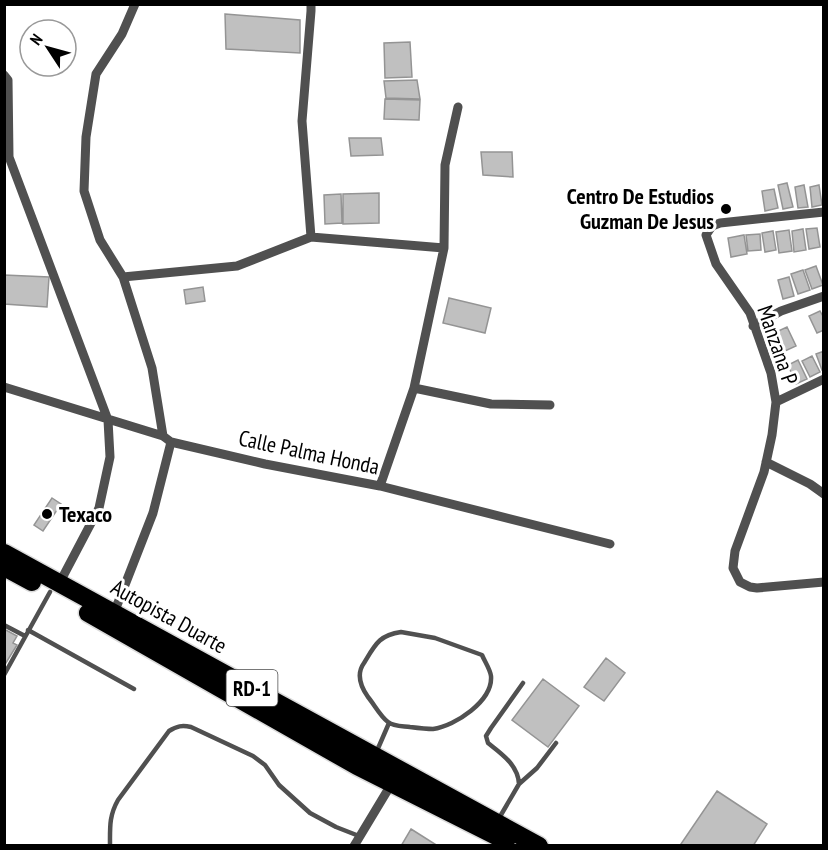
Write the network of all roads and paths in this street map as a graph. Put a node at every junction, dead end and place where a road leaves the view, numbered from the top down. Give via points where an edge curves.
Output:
1 (135, 4) edge
2 (310, 4) edge
3 (4, 75) edge
4 (458, 107) dead end
5 (824, 212) edge
6 (311, 237) junction
7 (444, 248) junction
8 (123, 277) junction
9 (824, 296) edge
10 (753, 326) junction
11 (823, 380) edge
12 (4, 387) edge
13 (414, 388) junction
14 (776, 402) junction
15 (550, 405) dead end
16 (108, 420) junction
17 (167, 439) junction
18 (766, 462) junction
19 (380, 486) junction
20 (824, 494) edge
21 (610, 544) dead end
22 (4, 553) edge
23 (4, 567) edge
24 (824, 582) edge
25 (55, 588) junction
26 (114, 613) junction
27 (4, 625) edge
28 (28, 630) junction
29 (25, 636) junction
30 (4, 675) edge
31 (523, 683) dead end
32 (134, 689) dead end
33 (389, 723) junction
34 (556, 742) dead end
35 (375, 756) junction
36 (392, 783) junction
37 (519, 784) junction
38 (497, 827) junction
39 (359, 836) junction
40 (110, 846) edge
41 (354, 846) edge
42 (513, 846) edge
43 (538, 846) edge

1 - 8 street via 122,34 96,74 86,137 84,191 100,240
2 - 6 street via 302,121
3 - 16 street via 8,80 9,157
4 - 7 street via 446,165
5 - 10 street, Manzana P via 720,223 706,235 716,264 750,313
6 - 7 street
6 - 8 street via 237,266
7 - 13 street
8 - 17 street via 152,368
9 - 10 street
10 - 14 street, Manzana P via 771,373
11 - 14 street
12 - 16 street, Calle Palma Honda
13 - 15 street via 491,404
13 - 19 street
14 - 18 street, Manzana P
16 - 17 street, Calle Palma Honda
16 - 25 street via 110,457 99,508
17 - 19 street, Calle Palma Honda via 265,464
17 - 26 street via 153,513
18 - 20 street
18 - 24 street, Manzana P via 735,551 733,568 740,582 750,587
19 - 21 street, Calle Palma Honda
22 - 25 highway, Autopista Duarte / RD-1
23 - 25 highway, Autopista Duarte / RD-1
25 - 26 highway, Autopista Duarte / RD-1
25 - 28 lane
25 - 36 highway, Autopista Duarte / RD-1
26 - 35 highway, Autopista Duarte / RD-1
27 - 29 lane
28 - 29 lane
28 - 32 lane
29 - 30 lane
31 - 37 lane via 486,736 488,743 511,762
33 - 33 lane via 360,681 361,666 381,639 401,632 435,638 482,655 489,668 490,687 467,714 432,729
33 - 35 lane
34 - 37 lane
35 - 38 highway, Autopista Duarte / RD-1
36 - 38 highway, Autopista Duarte / RD-1
36 - 39 street
37 - 38 lane
38 - 42 highway, RD-1
38 - 43 highway, RD-1
39 - 40 lane via 310,813 253,756 182,725 169,731 118,800 112,812
39 - 41 street

